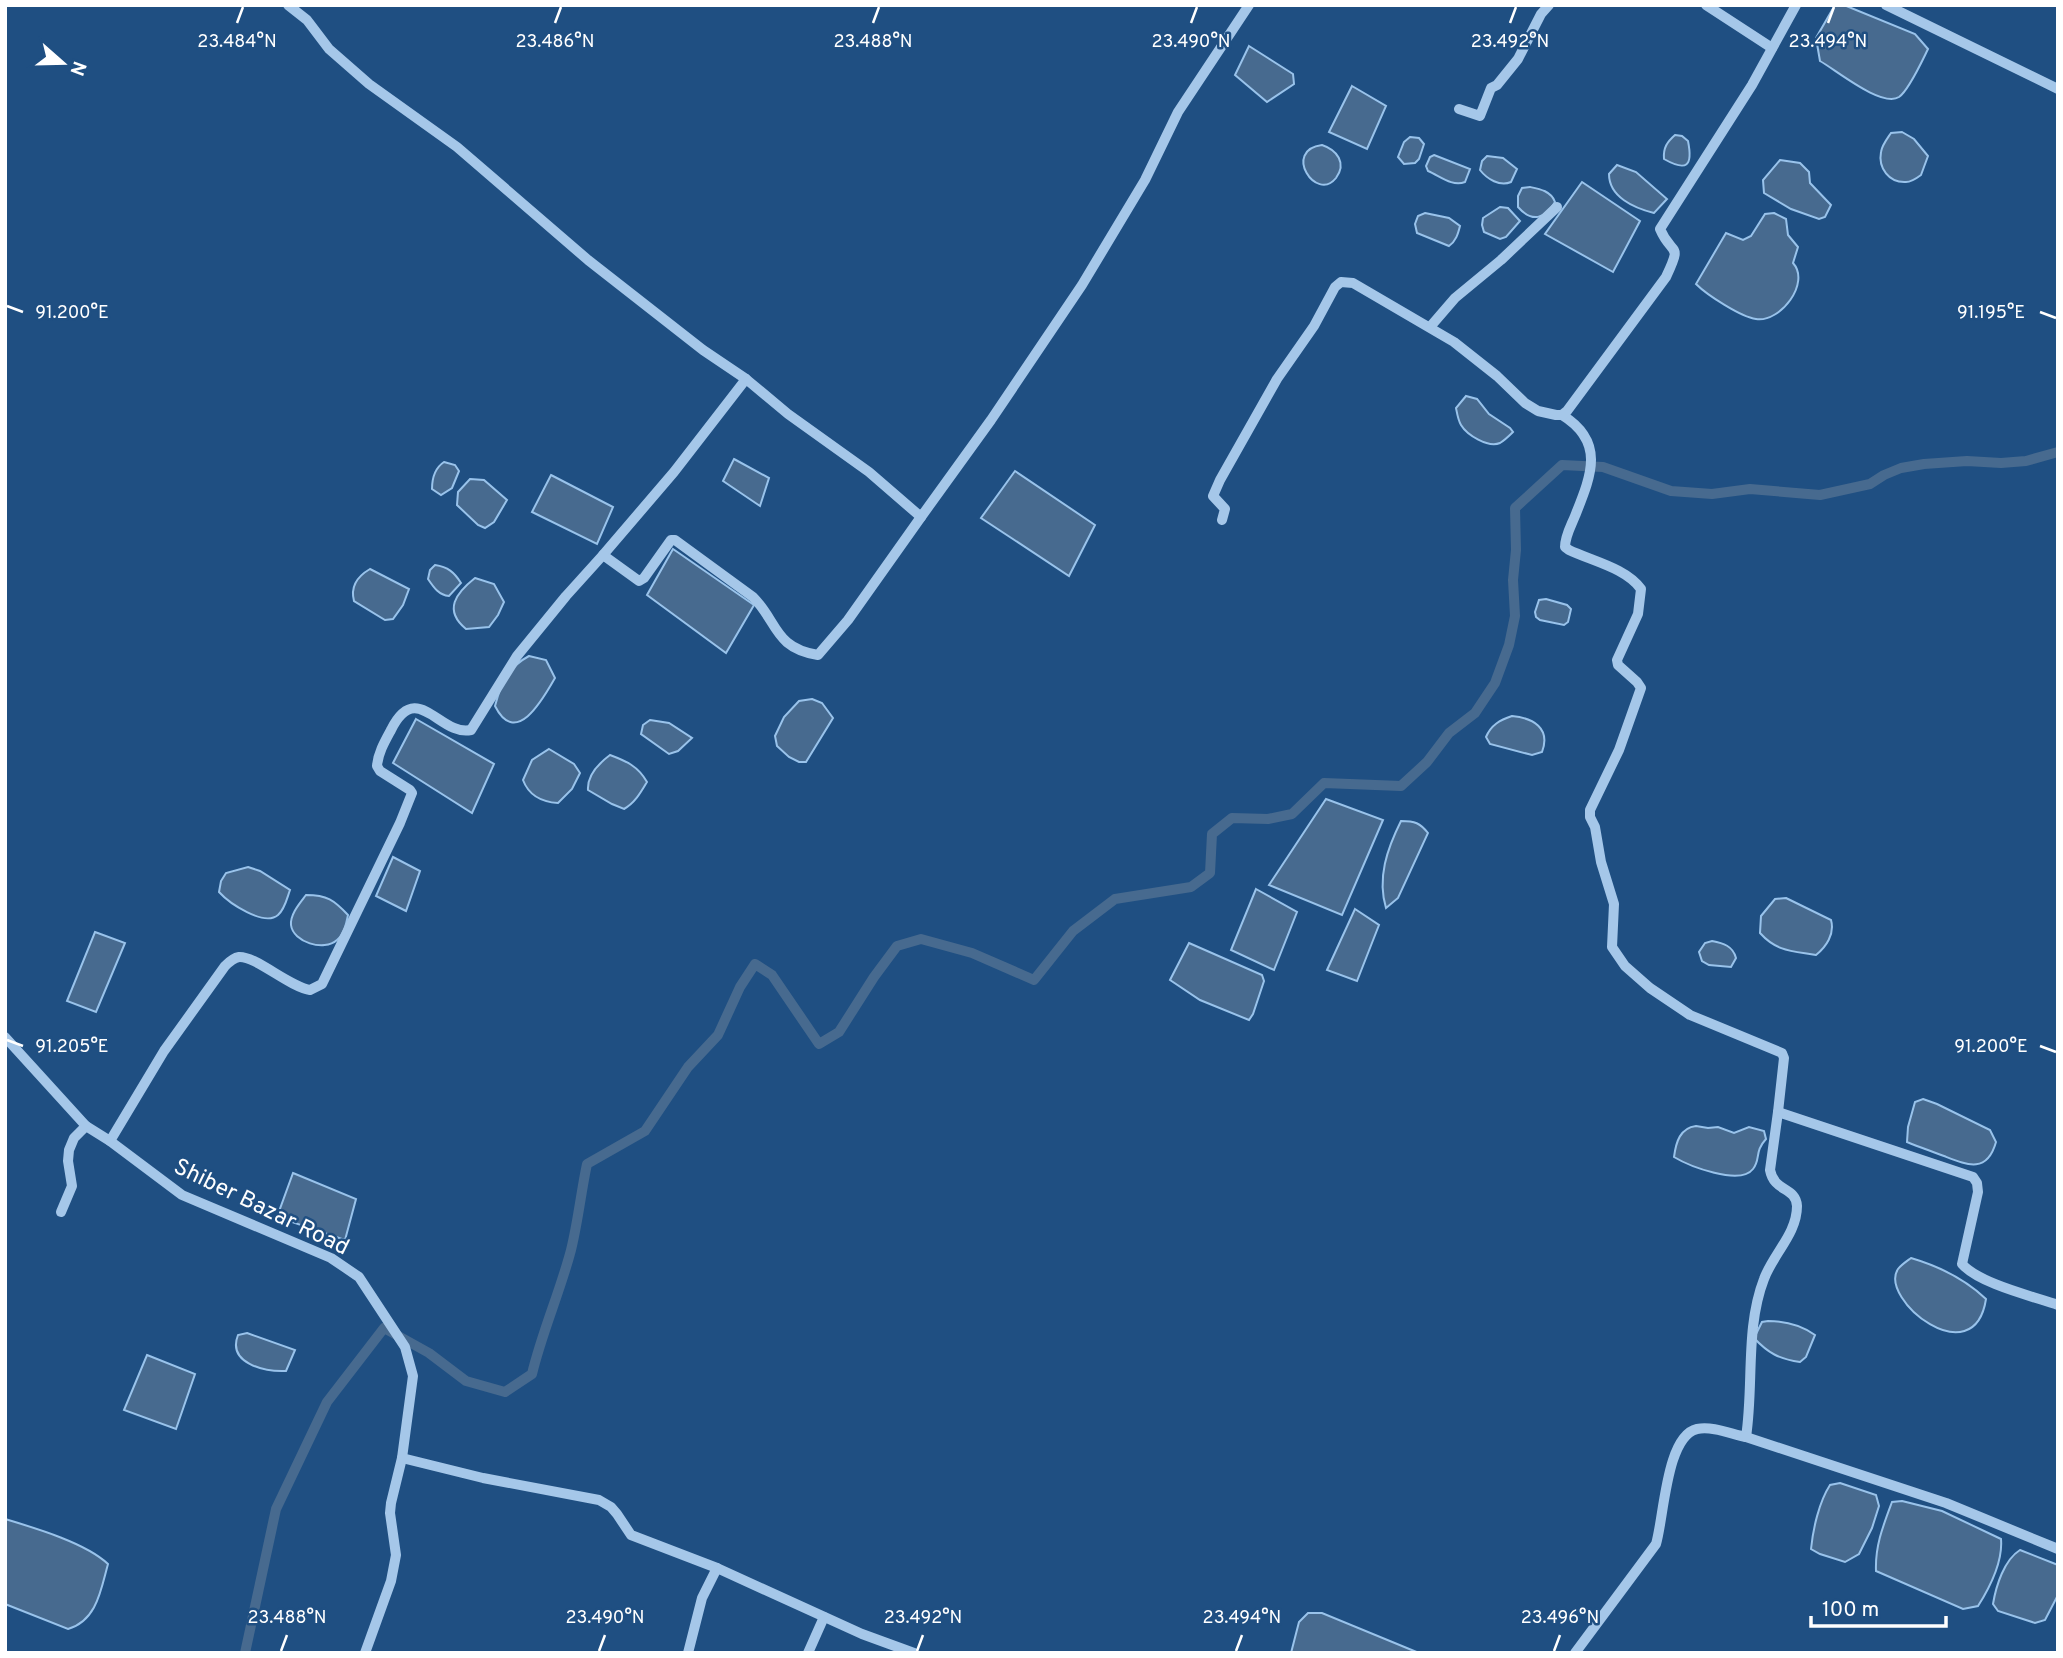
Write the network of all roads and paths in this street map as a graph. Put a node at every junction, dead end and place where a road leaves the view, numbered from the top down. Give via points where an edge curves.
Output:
1 (288, 5) edge
2 (1250, 5) edge
3 (1549, 5) edge
4 (1706, 5) edge
5 (1796, 5) edge
6 (1885, 5) edge
7 (1772, 48) junction
8 (2058, 89) edge
9 (1459, 109) dead end
10 (1557, 207) dead end
11 (1430, 327) junction
12 (746, 379) junction
13 (1562, 415) junction
14 (921, 517) junction
15 (1222, 520) dead end
16 (603, 555) junction
17 (5, 1037) edge
18 (1778, 1112) junction
19 (86, 1126) junction
20 (110, 1141) junction
21 (61, 1212) dead end
22 (2058, 1305) edge
23 (1746, 1437) junction
24 (402, 1458) junction
25 (2058, 1549) edge
26 (717, 1568) junction
27 (824, 1617) junction
28 (365, 1653) edge
29 (688, 1653) edge
30 (808, 1653) edge
31 (914, 1653) edge
32 (1575, 1653) edge

1 - 12 street via 369,84 457,147 588,260
2 - 14 street via 1178,112 1145,180 1082,285
3 - 9 street via 1518,58 1491,88 1480,116
4 - 7 street
5 - 7 street
6 - 8 street
7 - 13 street via 1660,229 1676,256 1666,277
10 - 11 street via 1455,298
11 - 13 street via 1469,353 1525,403 1538,411
11 - 15 street via 1353,283 1341,282 1335,287 1220,480 1213,496 1224,509
12 - 14 street
12 - 16 street
13 - 18 street via 1580,428 1592,454 1586,490 1565,547 1633,580 1641,589 1638,614 1617,660 1641,688 1619,750 1590,810 1614,904 1612,947 1650,988 1690,1015 1782,1053
14 - 16 street via 818,655 786,643 753,597 675,540 642,580
16 - 20 street via 517,656 471,730 460,731 419,709 400,714 381,748 377,766 412,793 322,984 310,990 298,988 250,959 233,959 164,1051
17 - 19 street, Shiber Bazar Road
18 - 22 street via 1973,1177 1978,1192 1962,1264 1998,1285
18 - 23 street via 1771,1176 1790,1192 1797,1206 1791,1231 1759,1291
19 - 20 street, Shiber Bazar Road
19 - 21 street via 69,1150 72,1186
20 - 24 street, Shiber Bazar Road via 182,1195 331,1258 359,1277 398,1333 411,1368
23 - 25 street via 1946,1503
23 - 32 street via 1706,1429 1687,1434 1675,1453 1656,1544
24 - 26 street via 599,1500 617,1514 631,1535
24 - 28 street, Shiber Bazar Road via 390,1513 396,1555
26 - 27 street
26 - 29 street via 702,1598
27 - 30 street
27 - 31 street

